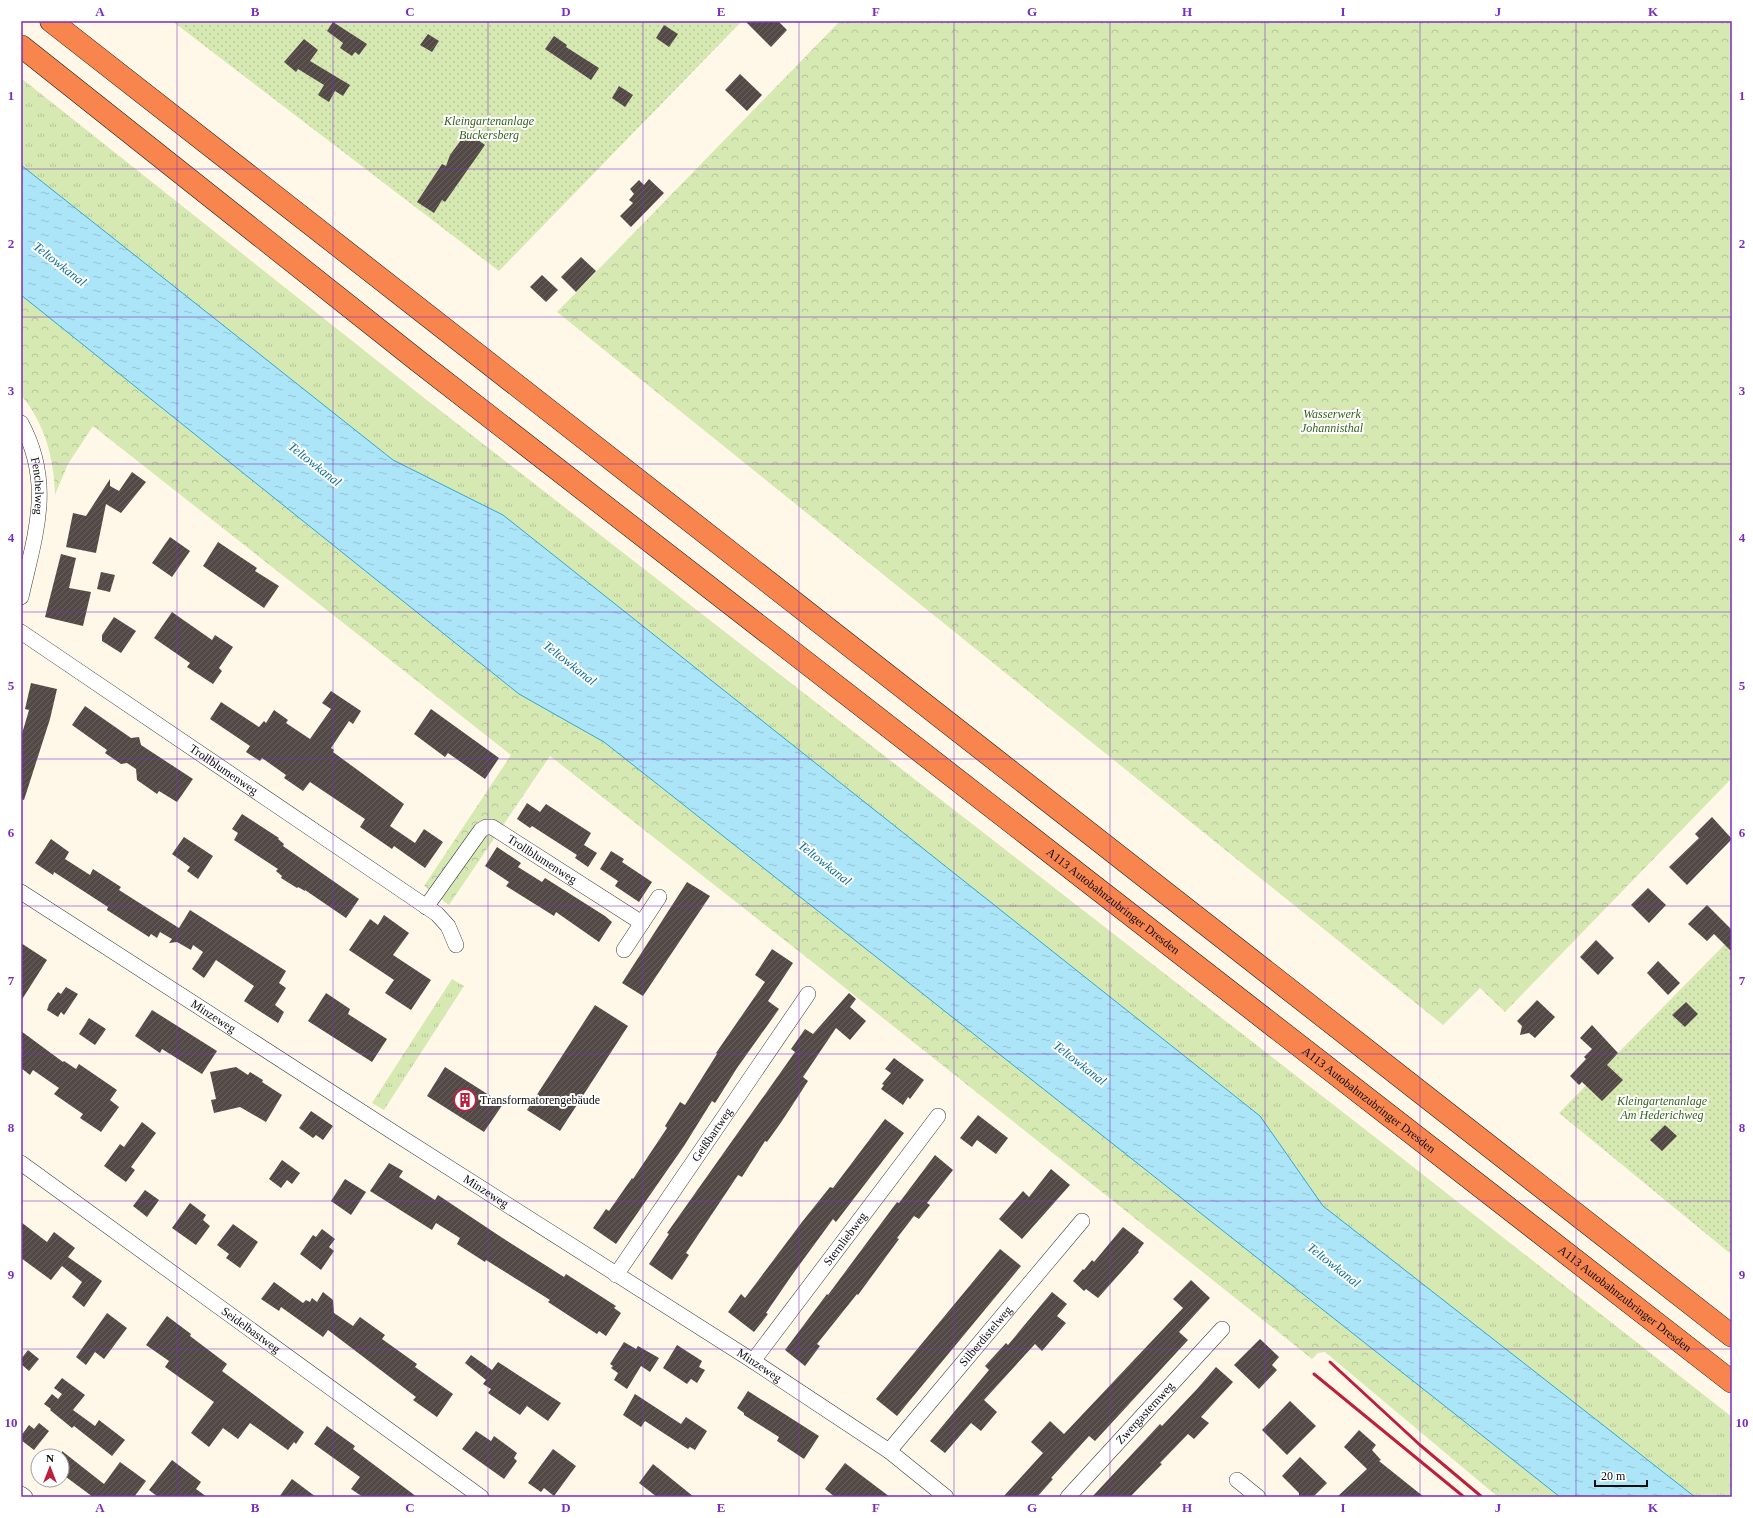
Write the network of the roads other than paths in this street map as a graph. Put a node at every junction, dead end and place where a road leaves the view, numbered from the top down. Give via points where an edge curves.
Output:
1 (51, 21) edge
2 (21, 46) edge
3 (21, 423) edge
4 (21, 597) edge
5 (21, 632) edge
6 (21, 892) edge
7 (659, 897) dead end
8 (426, 907) junction
9 (642, 923) junction
10 (456, 945) dead end
11 (624, 950) dead end
12 (808, 994) dead end
13 (938, 1116) dead end
14 (21, 1162) edge
15 (1082, 1221) dead end
16 (616, 1275) junction
17 (1222, 1329) dead end
18 (1732, 1336) edge
19 (753, 1361) junction
20 (1732, 1382) edge
21 (889, 1451) junction
22 (1237, 1480) dead end
23 (21, 1494) edge
24 (25, 1497) edge
25 (481, 1497) edge
26 (946, 1497) edge
27 (1068, 1497) edge
28 (1258, 1497) edge

1 - 18 highway
2 - 20 highway, A113 Autobahnzubringer Dresden via 418,361
3 - 4 street, Fenchelweg via 30,438 38,466 40,504
5 - 8 street, Trollblumenweg
6 - 16 street, Minzeweg
7 - 9 street
8 - 9 street, Trollblumenweg via 481,830 492,827
8 - 10 street, Trollblumenweg via 448,926
9 - 11 street
12 - 16 street, Geißbartweg
13 - 19 street, Sternliebweg
14 - 25 street, Seidelbastweg
15 - 21 street, Silberdistelweg
16 - 19 street, Minzeweg
17 - 27 street, Zwergasternweg
19 - 21 street, Minzeweg
21 - 26 street, Minzeweg
22 - 28 street
23 - 24 street

